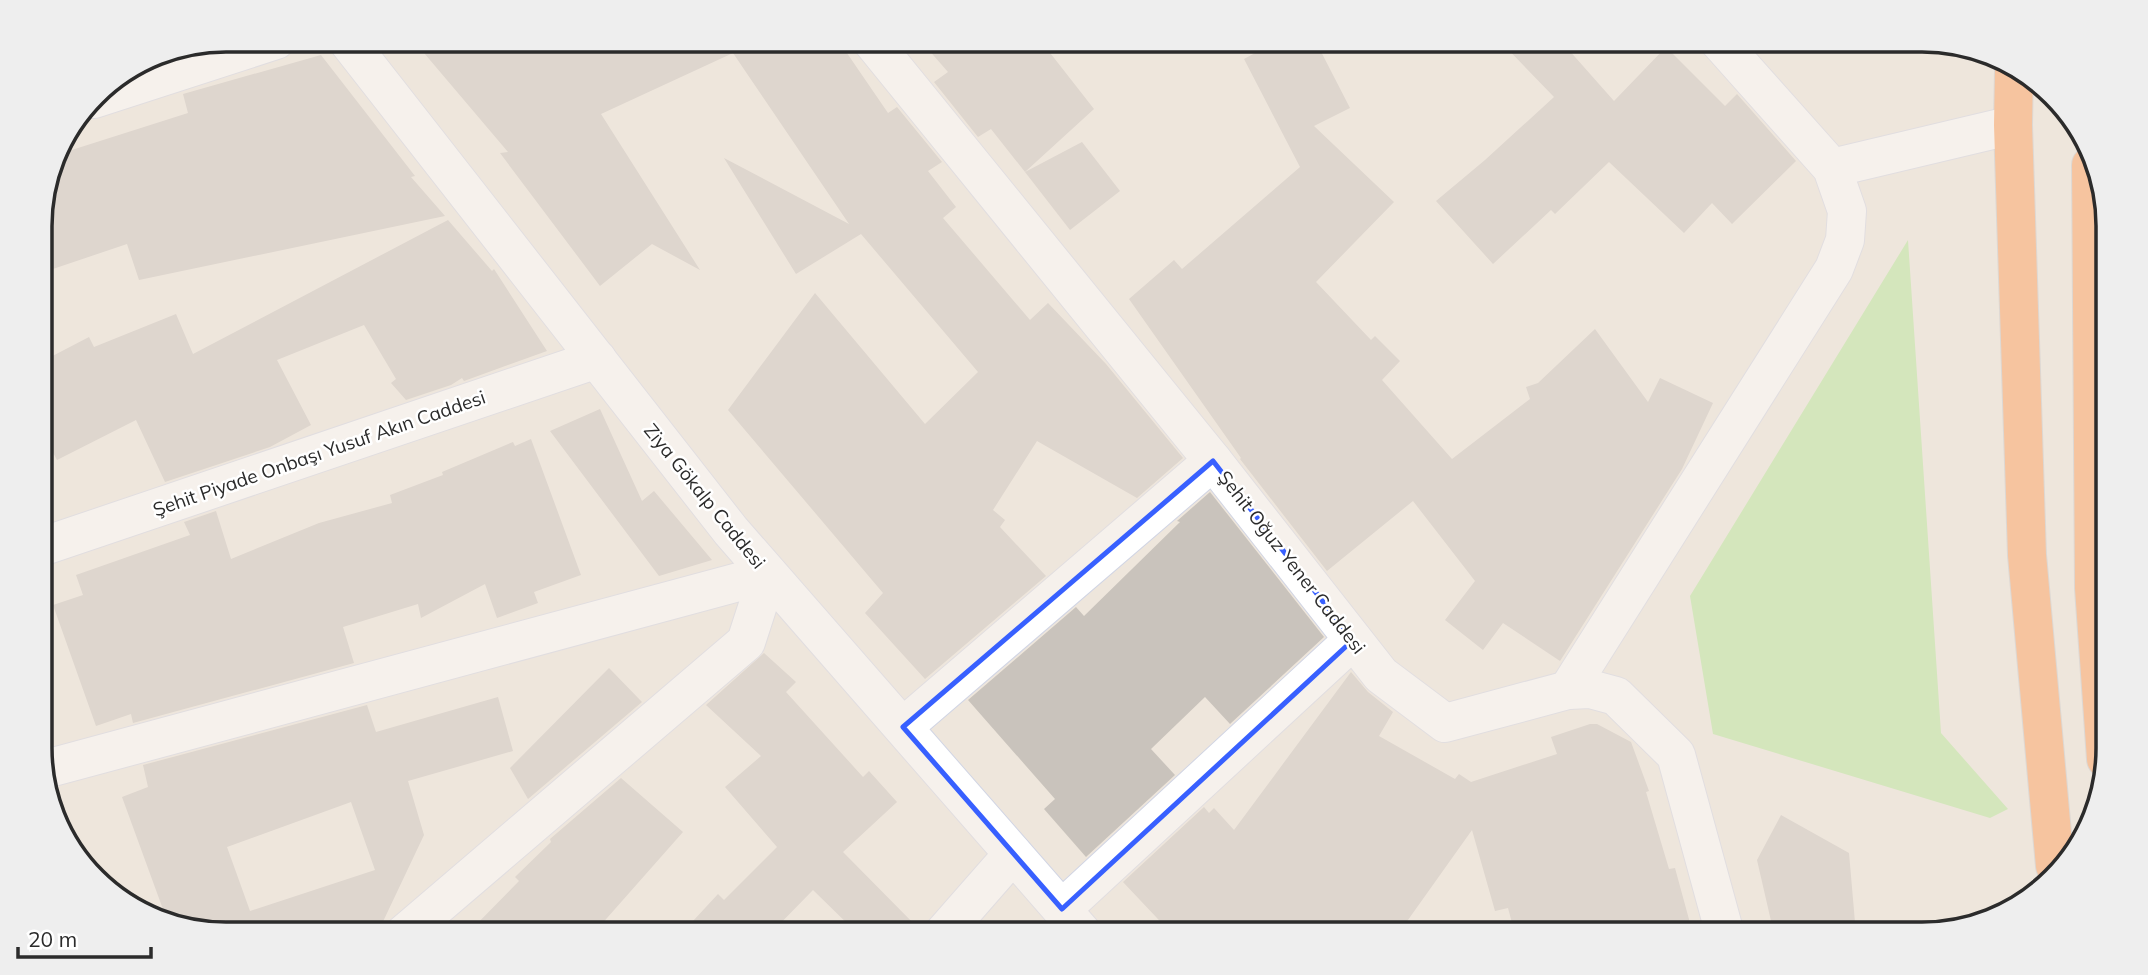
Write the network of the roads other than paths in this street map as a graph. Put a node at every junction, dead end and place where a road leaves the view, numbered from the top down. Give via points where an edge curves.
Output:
1 (236, 53) edge
2 (357, 53) edge
3 (882, 53) edge
4 (1730, 53) edge
5 (2014, 80) edge
6 (118, 91) edge
7 (2014, 125) junction
8 (1832, 168) junction
9 (2091, 188) edge
10 (597, 359) junction
11 (1213, 461) junction
12 (53, 543) edge
13 (768, 574) junction
14 (2096, 616) edge
15 (1353, 640) junction
16 (1568, 690) junction
17 (903, 727) junction
18 (54, 767) edge
19 (1013, 854) junction
20 (2055, 861) edge
21 (417, 922) edge
22 (953, 922) edge
23 (1073, 922) edge
24 (1722, 922) edge

1 - 6 street
2 - 10 street, Ziya Gökalp Caddesi
3 - 11 street, Şehit Oğuz Yener Caddesi
4 - 8 street
5 - 7 highway
7 - 8 street
7 - 20 highway via 2027,555
8 - 16 street via 1847,211 1845,240 1834,270
9 - 14 highway
10 - 12 street, Şehit Piyade Onbaşı Yusuf Akın Caddesi
10 - 13 street, Ziya Gökalp Caddesi
11 - 15 street, Şehit Oğuz Yener Caddesi
11 - 17 street
13 - 17 street, Ziya Gökalp Caddesi
13 - 18 street
13 - 21 street via 747,642
15 - 16 street, Şehit Oğuz Yener Caddesi via 1381,675 1445,723
15 - 23 street
16 - 24 street, Şehit Oğuz Yener Caddesi via 1590,689 1616,696 1676,755
17 - 19 street, Ziya Gökalp Caddesi
19 - 22 street
19 - 23 street, Ziya Gökalp Caddesi

